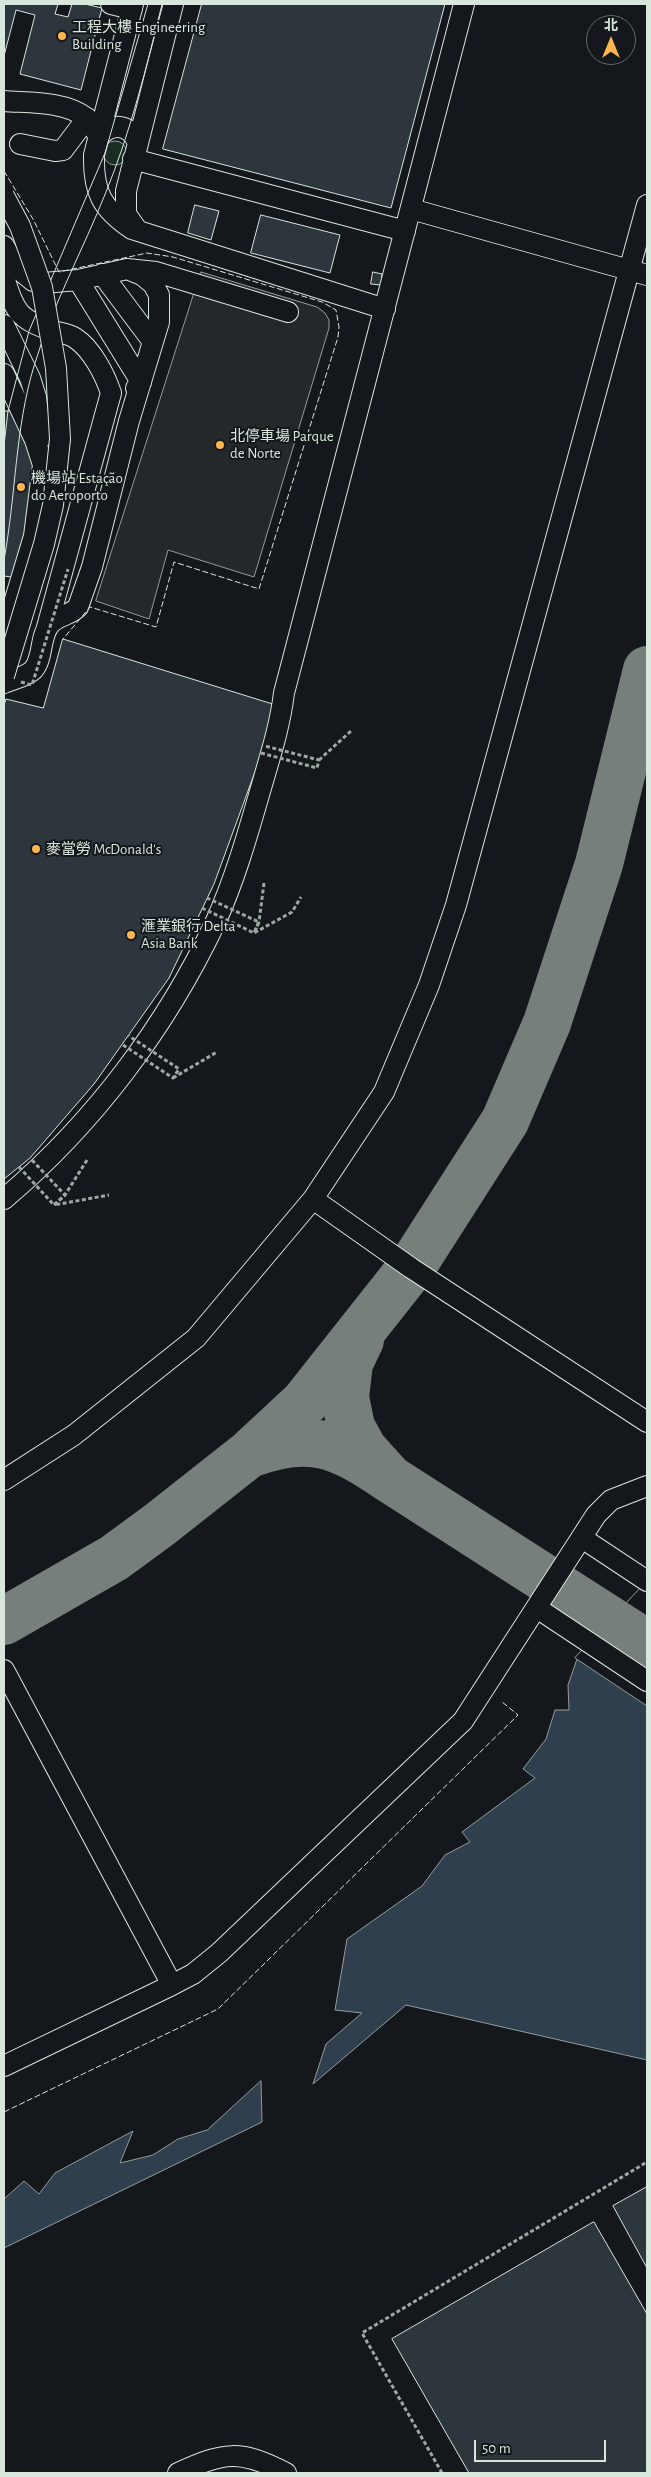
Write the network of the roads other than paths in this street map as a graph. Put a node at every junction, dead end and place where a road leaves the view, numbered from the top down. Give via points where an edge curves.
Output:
1 (111, 4) edge
2 (172, 4) edge
3 (464, 4) edge
4 (132, 6) edge
5 (4, 101) edge
6 (86, 118) junction
7 (99, 137) junction
8 (20, 144) dead end
9 (135, 150) junction
10 (128, 178) junction
11 (96, 186) junction
12 (4, 196) edge
13 (647, 205) edge
14 (411, 209) junction
15 (138, 231) junction
16 (405, 231) junction
17 (4, 246) edge
18 (127, 269) junction
19 (638, 273) edge
20 (102, 274) junction
21 (4, 277) edge
22 (78, 280) junction
23 (207, 287) junction
24 (160, 306) junction
25 (384, 309) junction
26 (288, 312) dead end
27 (4, 325) edge
28 (153, 342) junction
29 (4, 374) edge
30 (141, 382) junction
31 (120, 407) junction
32 (43, 465) junction
33 (104, 522) junction
34 (74, 528) junction
35 (34, 536) junction
36 (46, 631) junction
37 (4, 636) edge
38 (35, 667) junction
39 (9, 680) edge
40 (4, 697) edge
41 (4, 1199) edge
42 (313, 1199) junction
43 (647, 1422) edge
44 (4, 1480) edge
45 (647, 1486) edge
46 (582, 1538) junction
47 (647, 1581) edge
48 (537, 1608) junction
49 (4, 1670) edge
50 (647, 1681) edge
51 (172, 1985) junction
52 (4, 2066) edge
53 (178, 2473) edge
54 (286, 2473) edge

1 - 4 street
2 - 9 street
3 - 14 street
4 - 7 street
5 - 6 street via 55,106
6 - 7 street
6 - 8 street via 62,150
7 - 9 street via 116,126 129,130
7 - 11 street via 94,155
9 - 10 street
9 - 16 street
10 - 11 street via 111,187
10 - 15 street via 126,214
11 - 15 street via 114,217
12 - 39 street, bridge via 20,226 42,287 56,368 60,439 51,512
13 - 19 street
14 - 16 street
14 - 19 street
15 - 25 street
16 - 25 street
17 - 22 street via 17,268 33,281
18 - 20 street
18 - 23 street via 156,272
18 - 24 street via 142,275 152,284
19 - 42 street via 456,905 430,985 384,1092
20 - 22 street
20 - 28 street
21 - 31 street via 19,314 35,324 75,338 91,356
22 - 30 street
23 - 24 street via 179,292
23 - 26 street
24 - 28 street
25 - 41 street via 284,693 282,716 248,834 216,920 176,995 134,1059 88,1116 28,1179
27 - 32 street via 36,397
28 - 30 street
29 - 32 street
30 - 31 street
31 - 33 street
31 - 34 street via 105,420
32 - 35 street
33 - 34 street
33 - 36 street via 78,607 55,620
34 - 35 street via 54,527 41,530
34 - 36 street
35 - 37 street
36 - 38 street
38 - 39 street via 27,674
38 - 40 street via 27,686
42 - 43 street via 411,1268
42 - 44 street via 196,1338 74,1435
45 - 46 street via 611,1500 596,1515
46 - 47 street
46 - 48 street
48 - 50 street
48 - 51 street via 463,1721 219,1953 193,1974
49 - 51 street
51 - 52 street
53 - 54 street via 208,2460 238,2455 261,2460

